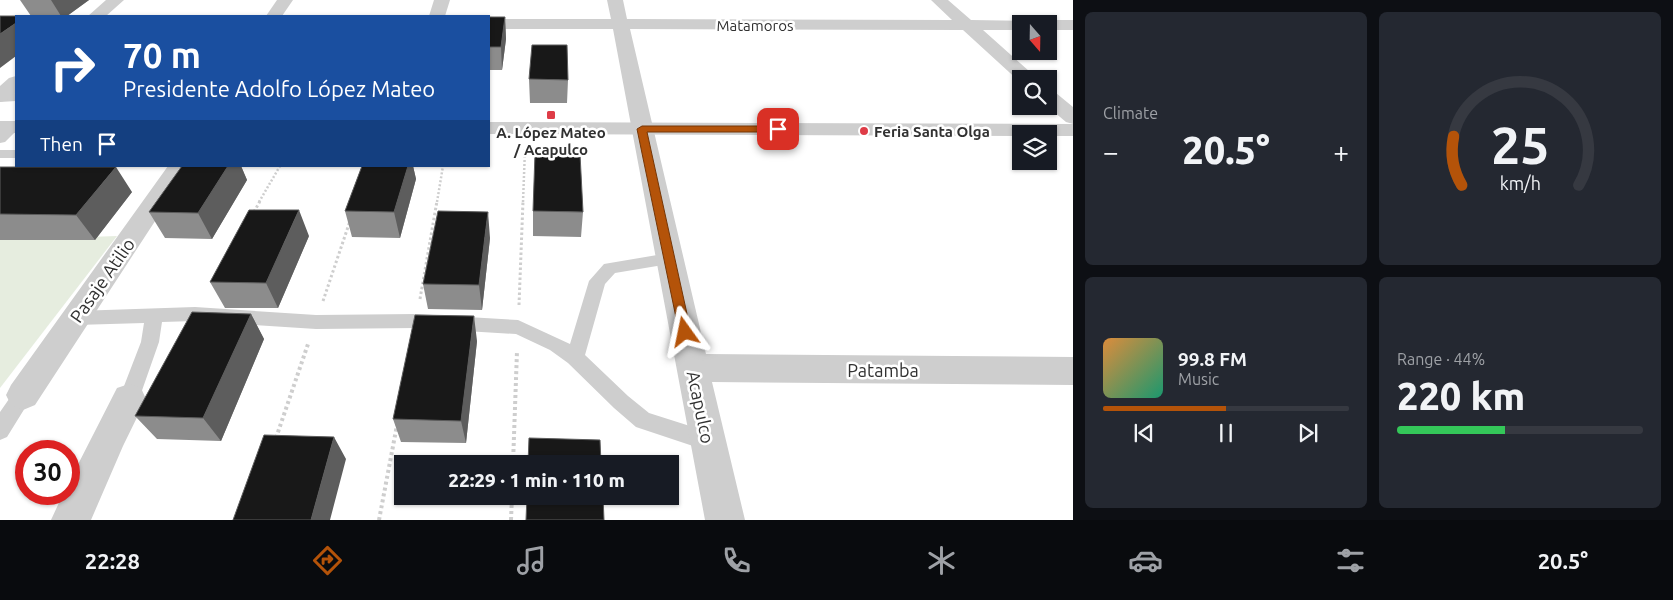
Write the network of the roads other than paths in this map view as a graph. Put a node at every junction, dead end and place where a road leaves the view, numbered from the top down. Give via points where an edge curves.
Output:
1 (116, 0) edge
2 (285, 0) edge
3 (442, 0) edge
4 (615, 0) edge
5 (939, 0) edge
6 (97, 15) edge
7 (275, 15) edge
8 (437, 15) edge
9 (490, 24) edge
10 (620, 24) junction
11 (967, 25) junction
12 (1012, 25) edge
13 (1058, 25) edge
14 (1073, 25) edge
15 (1018, 70) edge
16 (15, 83) edge
17 (0, 97) edge
18 (15, 97) edge
19 (1057, 104) edge
20 (1073, 118) edge
21 (490, 128) edge
22 (642, 129) junction
23 (1073, 130) edge
24 (0, 154) edge
25 (15, 154) edge
26 (179, 167) edge
27 (670, 259) junction
28 (154, 316) junction
29 (76, 318) junction
30 (575, 357) junction
31 (693, 368) junction
32 (1073, 371) edge
33 (23, 395) joint
34 (129, 399) joint
35 (0, 430) edge
36 (708, 441) junction
37 (71, 520) edge
38 (725, 520) edge

1 - 6 street
2 - 7 street
3 - 8 street
4 - 10 street, Acapulco
5 - 11 street
9 - 10 street, Matamoros
10 - 11 street, Matamoros
10 - 22 street, Acapulco
11 - 12 street, Matamoros
11 - 15 street
13 - 14 street
16 - 17 street
17 - 18 lane
19 - 20 street
21 - 22 street
22 - 23 street
22 - 27 street, Acapulco
24 - 25 lane
26 - 29 street, Pasaje Atilio
27 - 30 lane via 610,268 602,274 597,281
27 - 31 street, Acapulco
28 - 29 lane
28 - 30 lane via 195,314 316,322 416,320 518,327
28 - 34 lane via 150,342
29 - 33 street, Pasaje Atilio
30 - 36 lane via 643,420
31 - 32 street, Patamba
31 - 36 street, Acapulco
33 - 35 lane
34 - 37 street
36 - 38 street, Acapulco

